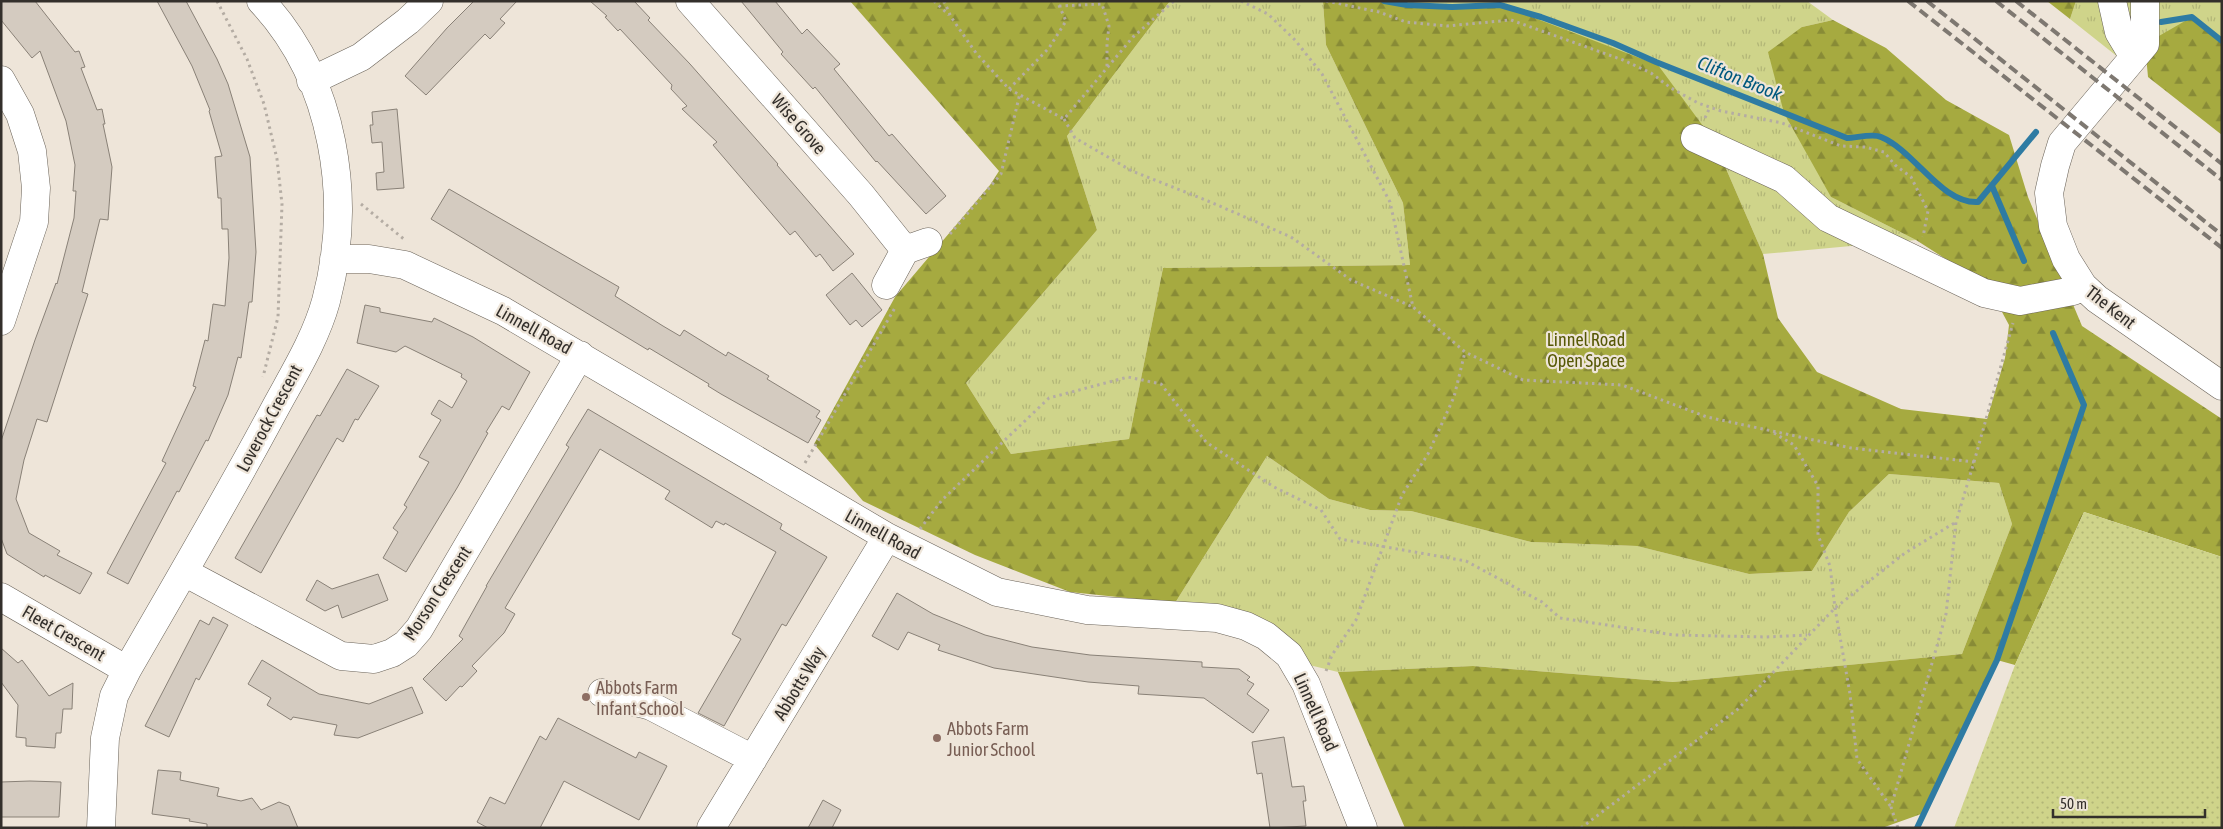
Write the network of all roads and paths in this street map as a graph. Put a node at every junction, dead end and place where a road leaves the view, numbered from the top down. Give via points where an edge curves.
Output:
1 (218, 1) edge
2 (260, 1) edge
3 (429, 1) edge
4 (690, 1) edge
5 (934, 1) edge
6 (944, 1) edge
7 (1056, 1) edge
8 (1174, 1) edge
9 (1241, 1) edge
10 (1326, 1) edge
11 (2112, 1) edge
12 (2145, 1) edge
13 (1059, 6) junction
14 (951, 17) junction
15 (2140, 51) junction
16 (1107, 68) junction
17 (1, 80) edge
18 (311, 81) junction
19 (1009, 89) junction
20 (1020, 94) junction
21 (1064, 119) junction
22 (1695, 138) dead end
23 (916, 246) junction
24 (334, 259) junction
25 (1920, 262) junction
26 (886, 285) joint
27 (2083, 286) junction
28 (2020, 301) junction
29 (1413, 307) junction
30 (1, 321) edge
31 (1465, 352) junction
32 (580, 355) junction
33 (262, 382) dead end
34 (2222, 386) edge
35 (1771, 431) junction
36 (1974, 462) junction
37 (792, 483) junction
38 (1956, 522) junction
39 (896, 542) junction
40 (1382, 547) junction
41 (184, 572) junction
42 (1, 597) edge
43 (1835, 608) junction
44 (1807, 635) junction
45 (127, 670) junction
46 (1306, 684) junction
47 (602, 693) dead end
48 (753, 759) junction
49 (1891, 807) junction
50 (101, 828) edge
51 (711, 828) edge
52 (1363, 828) edge
53 (1581, 828) edge
54 (1898, 828) edge

1 - 33 path via 264,104 277,159 282,204 278,317
2 - 18 street, Loverock Crescent via 296,46
3 - 18 street via 361,57
4 - 23 street, Wise Grove via 854,188
5 - 14 path
6 - 14 path
7 - 13 path
8 - 16 path via 1134,37
9 - 29 path via 1268,14 1295,40 1322,74 1390,202
10 - 25 path via 1379,12 1406,22 1446,26 1510,20 1623,60 1698,103 1782,123 1841,146 1884,152 1911,177 1928,210
11 - 15 street via 2119,32
12 - 15 street
13 - 16 path via 1102,4 1109,26
13 - 19 path via 1066,21 1049,48
14 - 19 path via 976,53
15 - 27 street, The Kent via 2062,143 2054,166 2049,193 2054,226 2066,259
16 - 21 path
17 - 30 street via 20,114 35,165 36,188 34,222
18 - 24 street, Loverock Crescent via 326,117 334,151 338,186
19 - 20 path
20 - 21 path
20 - 23 path via 1001,174 950,234
21 - 29 path via 1075,138 1132,171 1290,237 1351,280
22 - 25 street via 1784,179 1828,218
23 - 26 street
24 - 32 street, Linnell Road via 370,259 405,265 503,311
24 - 41 street, Loverock Crescent via 326,303 312,338
25 - 28 street via 1984,293
26 - 37 path via 902,296
27 - 28 street via 2073,291
27 - 34 street, The Kent
28 - 36 path
29 - 31 path
31 - 35 path via 1522,380 1622,385 1707,417
31 - 40 path via 1454,397 1428,454 1402,495
32 - 37 street, Linnell Road
32 - 41 street, Morson Crescent via 419,629 406,644 392,653 374,659 341,656
35 - 36 path via 1851,448
35 - 43 path via 1794,445 1818,486 1818,535 1830,566
36 - 38 path
37 - 39 street, Linnell Road
38 - 43 path via 1905,553
38 - 49 path via 1946,614
39 - 40 path via 1048,398 1128,377 1161,384 1206,442 1274,487 1321,510 1340,540
39 - 46 street, Linnell Road via 997,592 1087,610 1217,618 1246,626 1266,636 1289,655
39 - 48 street, Abbotts Way
40 - 44 path via 1466,562 1542,602 1560,618 1674,635
40 - 46 path via 1356,620 1332,655 1322,680
41 - 45 street, Loverock Crescent
42 - 45 street, Fleet Crescent
43 - 44 path
43 - 49 path via 1857,759
44 - 53 path via 1738,709
45 - 50 street, Loverock Crescent via 114,696 105,738
46 - 52 street, Linnell Road
47 - 48 street via 612,699 651,706
48 - 51 street, Abbotts Way
49 - 54 path

